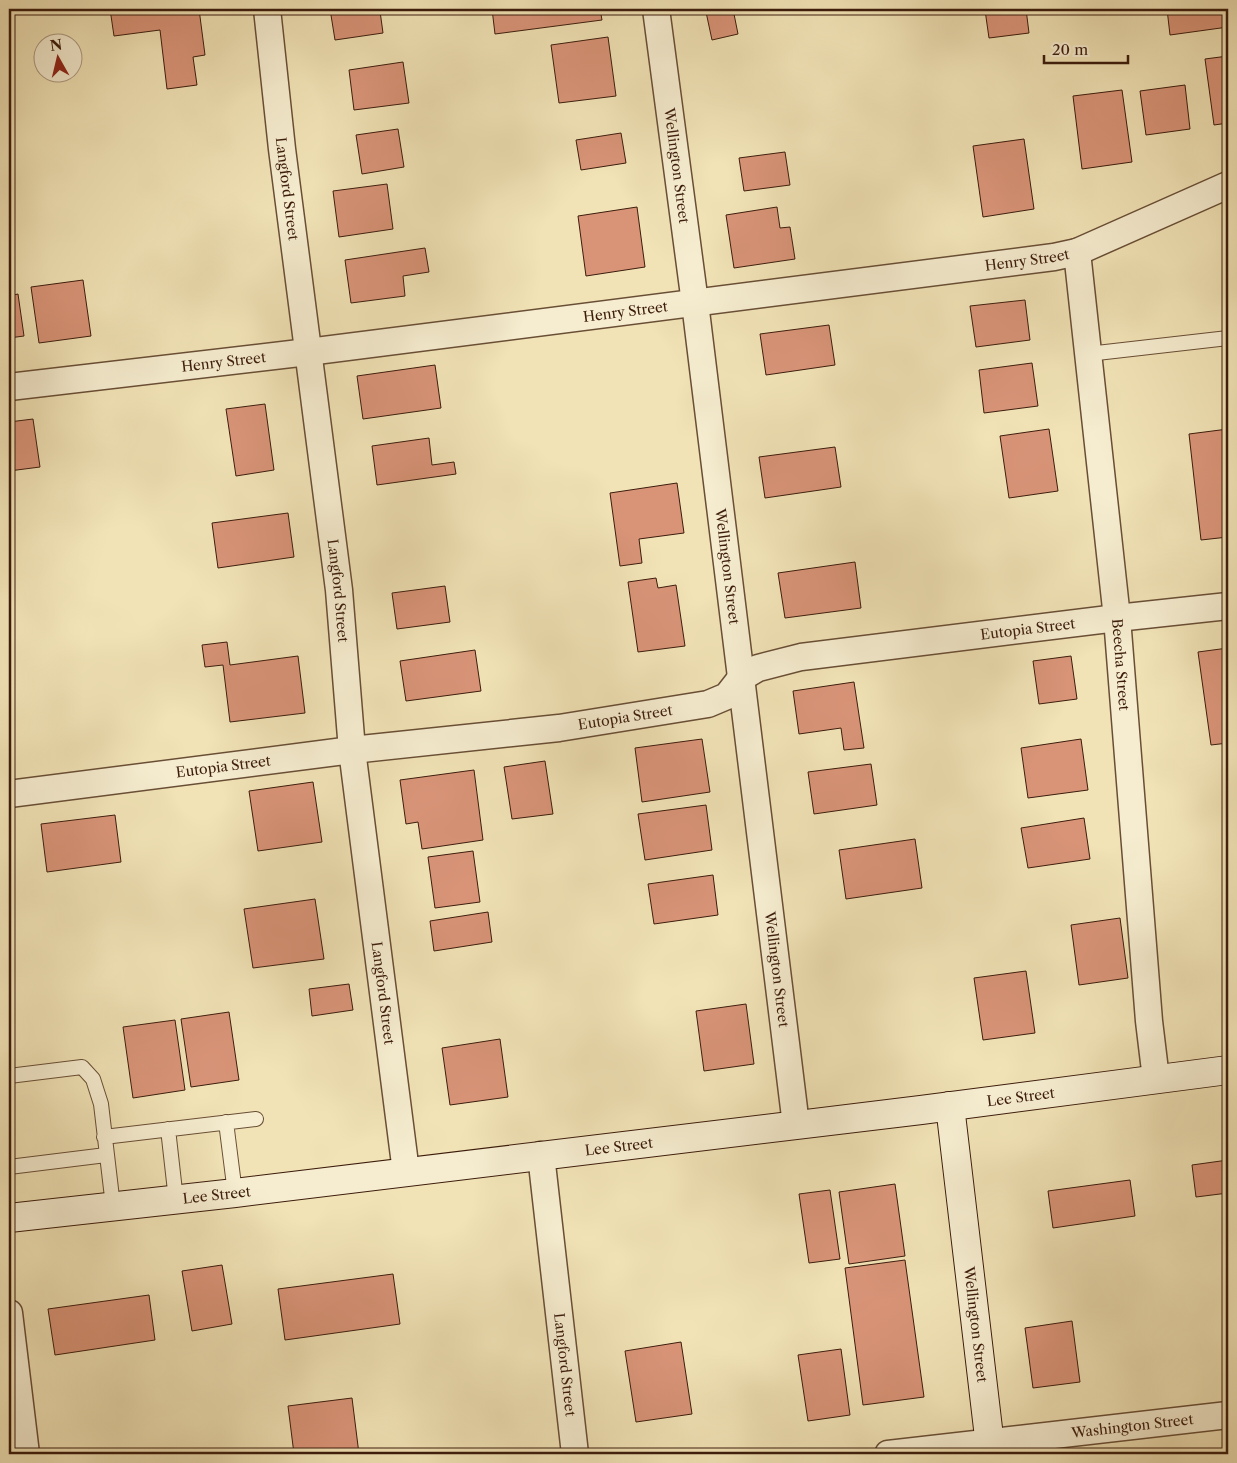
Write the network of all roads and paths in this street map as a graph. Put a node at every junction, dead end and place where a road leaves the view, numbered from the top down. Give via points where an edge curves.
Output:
1 (267, 9) edge
2 (656, 9) edge
3 (1228, 185) edge
4 (1077, 252) junction
5 (696, 303) junction
6 (1228, 338) edge
7 (308, 352) junction
8 (1088, 354) junction
9 (9, 387) edge
10 (1228, 606) edge
11 (1118, 618) junction
12 (741, 678) junction
13 (352, 750) junction
14 (9, 794) edge
15 (1228, 1070) edge
16 (9, 1076) edge
17 (1156, 1079) junction
18 (950, 1106) junction
19 (256, 1119) dead end
20 (226, 1122) junction
21 (796, 1125) junction
22 (168, 1130) junction
23 (104, 1136) junction
24 (106, 1154) junction
25 (541, 1156) junction
26 (9, 1167) edge
27 (406, 1172) junction
28 (235, 1193) junction
29 (176, 1200) junction
30 (112, 1206) junction
31 (9, 1218) edge
32 (9, 1312) edge
33 (1228, 1415) edge
34 (990, 1449) edge
35 (26, 1454) edge
36 (576, 1454) edge
37 (888, 1454) edge

1 - 7 street, Langford Street
2 - 5 street, Wellington Street
3 - 4 street, Henry Street
4 - 5 street, Henry Street via 1000,266
4 - 8 street, Beecha Street
5 - 7 street, Henry Street
5 - 12 street, Wellington Street
6 - 8 lane
7 - 9 street, Henry Street
7 - 13 street, Langford Street via 339,590
8 - 11 street, Beecha Street
10 - 11 street, Eutopia Street
11 - 12 street, Eutopia Street via 802,657 758,668
11 - 17 street, Beecha Street
12 - 13 street, Eutopia Street via 726,696 708,704 559,728
12 - 21 street, Wellington Street
13 - 14 street, Eutopia Street
13 - 27 street, Langford Street
15 - 17 main road, Lee Street
16 - 23 lane via 82,1067 94,1079 101,1104
17 - 18 main road, Lee Street
18 - 21 main road, Lee Street
18 - 34 main road, Wellington Street
19 - 20 lane
20 - 22 lane
20 - 28 lane
21 - 25 main road, Lee Street
22 - 23 lane
22 - 29 lane
23 - 24 lane
24 - 26 lane
24 - 30 lane
25 - 27 main road, Lee Street
25 - 36 street, Langford Street
27 - 28 main road, Lee Street
28 - 29 main road, Lee Street
29 - 30 main road, Lee Street
30 - 31 main road, Lee Street
32 - 35 street
33 - 34 street, Washington Street
34 - 37 street, Washington Street

